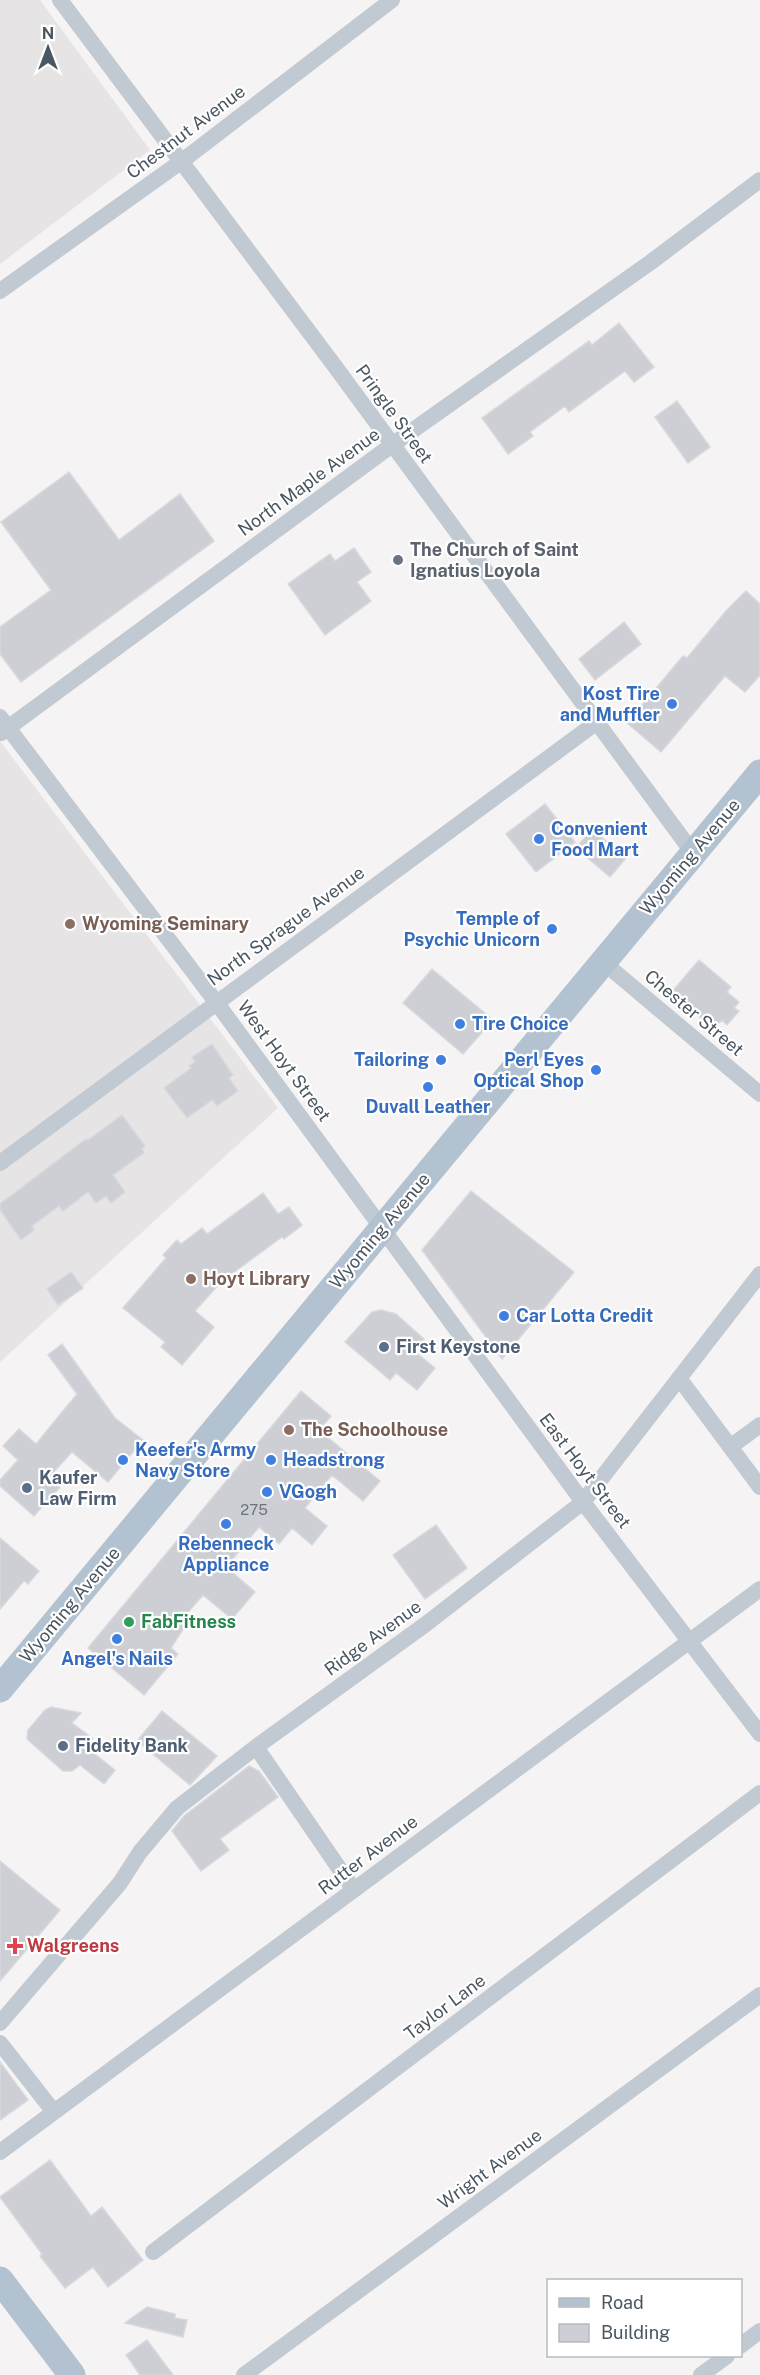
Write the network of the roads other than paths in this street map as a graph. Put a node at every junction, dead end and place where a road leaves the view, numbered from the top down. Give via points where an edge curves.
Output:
1 (60, 0) edge
2 (392, 0) edge
3 (183, 161) junction
4 (760, 180) edge
5 (0, 291) edge
6 (392, 445) junction
7 (597, 722) junction
8 (3, 726) edge
9 (760, 773) edge
10 (693, 853) junction
11 (603, 962) junction
12 (216, 1002) junction
13 (760, 1094) edge
14 (0, 1163) edge
15 (382, 1228) junction
16 (760, 1274) edge
17 (679, 1378) junction
18 (760, 1425) edge
19 (730, 1447) junction
20 (760, 1487) edge
21 (583, 1502) junction
22 (760, 1589) edge
23 (690, 1641) junction
24 (0, 1689) edge
25 (760, 1734) edge
26 (256, 1747) junction
27 (760, 1793) edge
28 (354, 1890) junction
29 (760, 1995) edge
30 (0, 2023) edge
31 (0, 2043) edge
32 (54, 2112) junction
33 (0, 2152) edge
34 (153, 2252) dead end
35 (0, 2280) edge
36 (760, 2331) edge
37 (742, 2345) edge
38 (724, 2357) edge
39 (72, 2375) edge
40 (244, 2375) edge
41 (701, 2375) edge

1 - 3 street, Pringle Street
2 - 3 street, Chestnut Avenue
3 - 5 street, Chestnut Avenue
3 - 6 street, Pringle Street
4 - 6 street, North Maple Avenue
6 - 7 street, Pringle Street
6 - 8 street, North Maple Avenue
7 - 10 street, Pringle Street
7 - 12 street, North Sprague Avenue
8 - 12 street, West Hoyt Street
9 - 10 main road, Wyoming Avenue
10 - 11 main road, Wyoming Avenue
11 - 13 street, Chester Street
11 - 15 main road, Wyoming Avenue
12 - 14 street, North Sprague Avenue
12 - 15 street, West Hoyt Street
15 - 21 street, East Hoyt Street
15 - 24 main road, Wyoming Avenue
16 - 17 street, Ridge Avenue
17 - 19 street
17 - 21 street, Ridge Avenue
18 - 19 street
19 - 20 street
21 - 23 street, East Hoyt Street
21 - 26 street, Ridge Avenue via 426,1624
22 - 23 street, Rutter Avenue
23 - 25 street, East Hoyt Street
23 - 28 street, Rutter Avenue
26 - 28 street
26 - 30 street, Ridge Avenue via 177,1808 120,1883
27 - 34 street, Taylor Lane
28 - 32 street, Rutter Avenue
29 - 40 street, Wright Avenue
31 - 32 street
32 - 33 street, Rutter Avenue
35 - 39 main road
36 - 37 street
38 - 41 street

